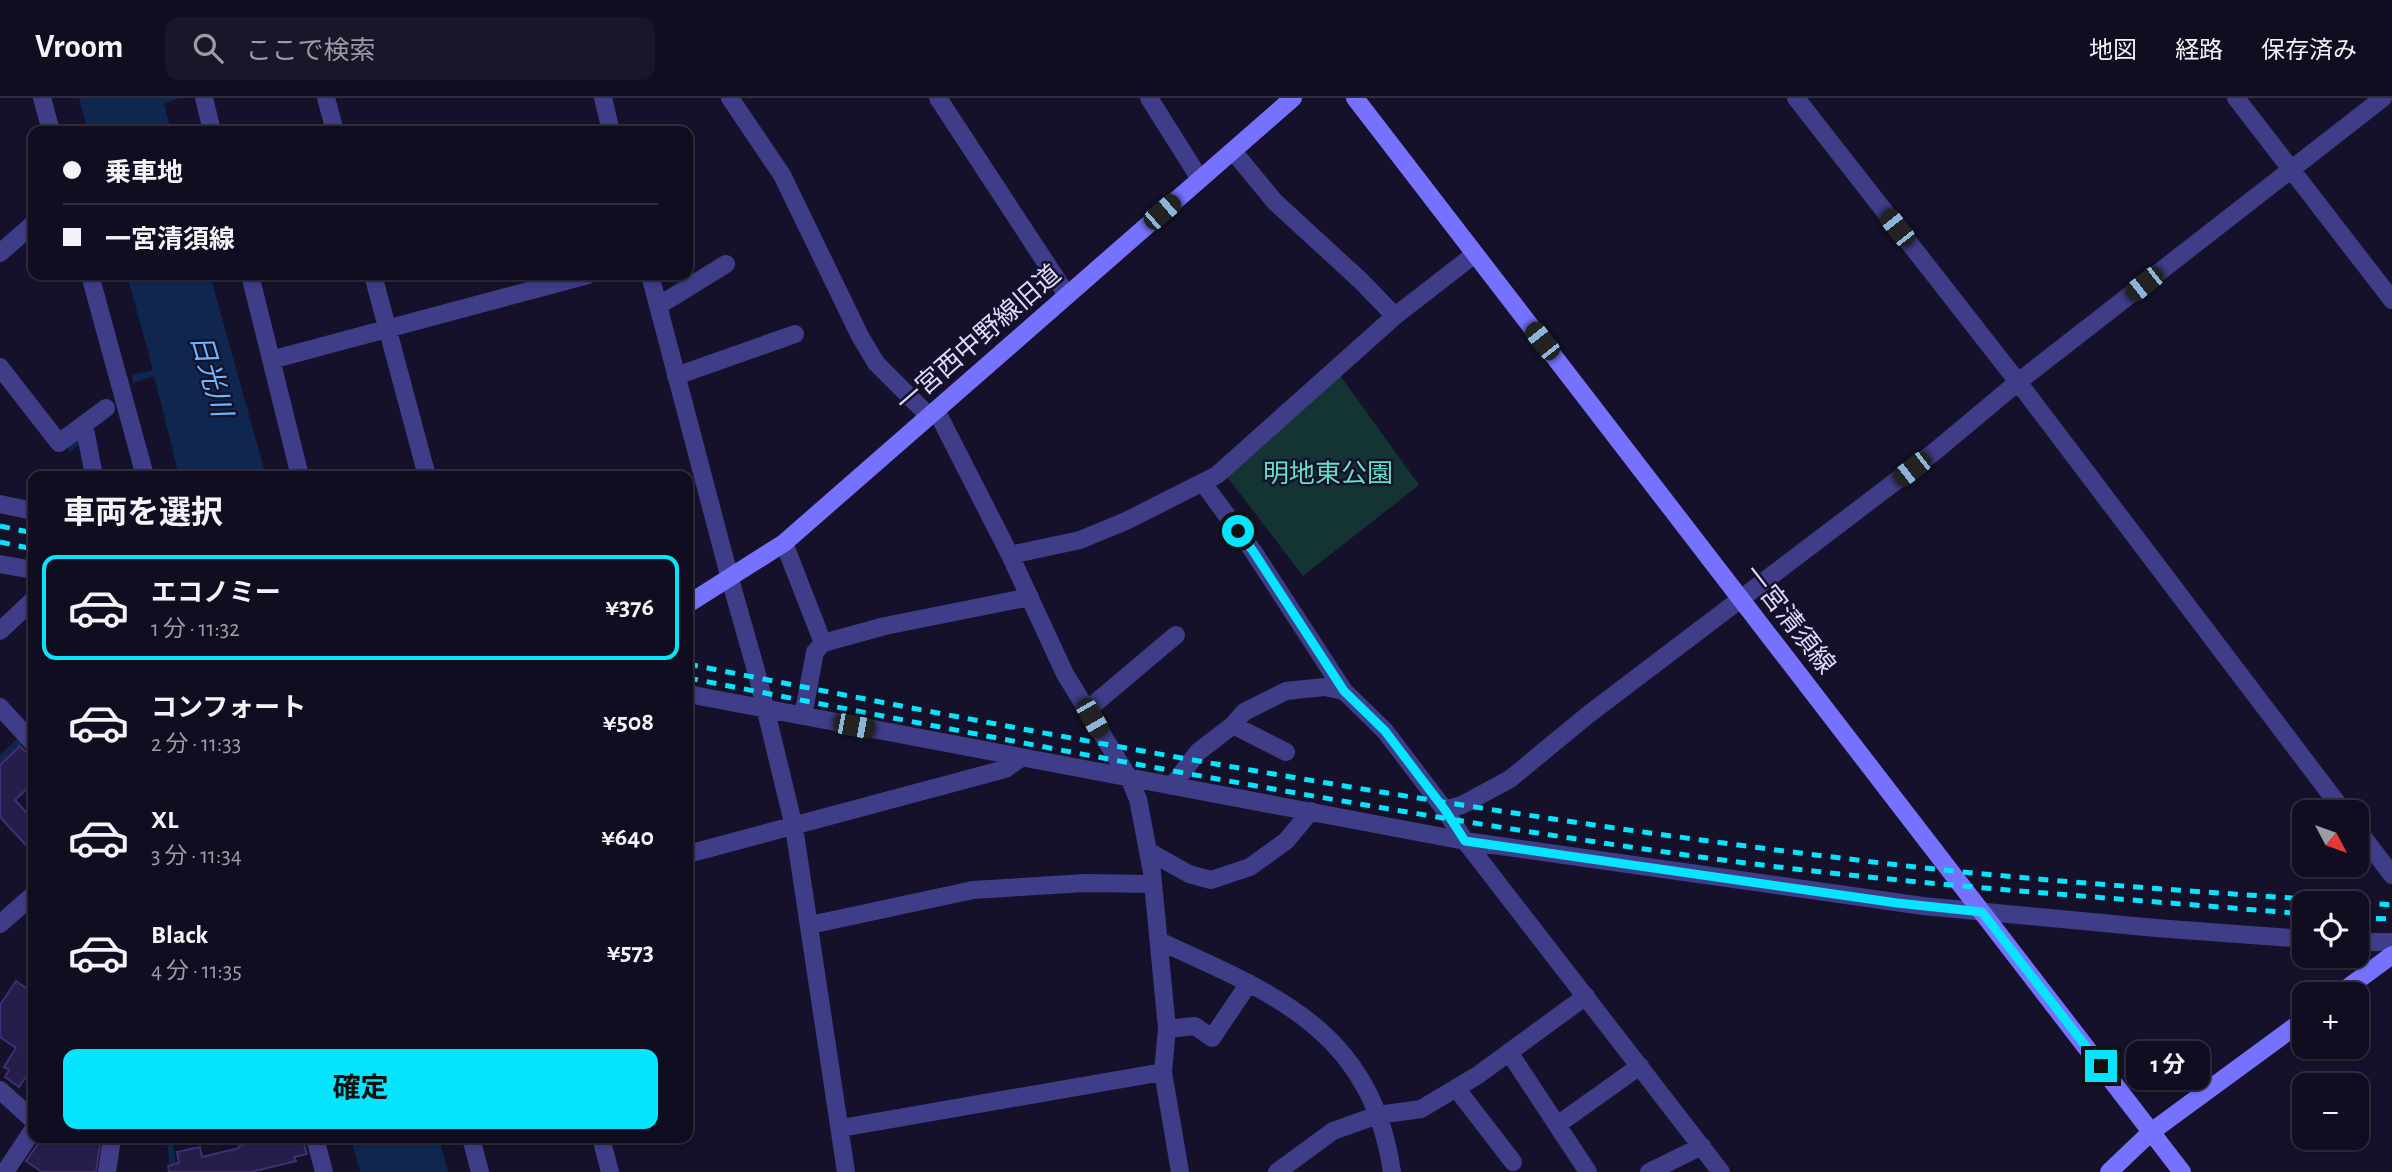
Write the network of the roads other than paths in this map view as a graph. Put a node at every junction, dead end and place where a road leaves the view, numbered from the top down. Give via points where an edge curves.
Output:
1 (42, 98) edge
2 (204, 98) edge
3 (326, 98) edge
4 (603, 98) edge
5 (730, 98) edge
6 (938, 98) edge
7 (1149, 98) edge
8 (1293, 98) edge
9 (1355, 98) edge
10 (1797, 98) edge
11 (2236, 98) edge
12 (2384, 98) edge
13 (50, 126) edge
14 (211, 126) edge
15 (334, 126) edge
16 (610, 126) edge
17 (1233, 151) junction
18 (2292, 170) junction
19 (1199, 179) junction
20 (28, 228) edge
21 (0, 253) edge
22 (1475, 254) junction
23 (726, 264) dead end
24 (91, 280) edge
25 (251, 280) edge
26 (374, 280) edge
27 (569, 280) edge
28 (651, 280) edge
29 (1067, 295) junction
30 (2392, 300) edge
31 (658, 306) junction
32 (1395, 316) junction
33 (388, 329) junction
34 (795, 334) dead end
35 (271, 360) junction
36 (0, 367) edge
37 (676, 376) junction
38 (2018, 382) junction
39 (106, 408) dead end
40 (932, 413) junction
41 (85, 424) junction
42 (93, 471) edge
43 (144, 471) edge
44 (299, 471) edge
45 (426, 471) edge
46 (1203, 483) junction
47 (0, 504) edge
48 (28, 509) edge
49 (784, 543) junction
50 (1010, 555) junction
51 (0, 564) edge
52 (28, 569) edge
53 (730, 579) junction
54 (1030, 597) junction
55 (1742, 599) junction
56 (693, 601) edge
57 (28, 605) edge
58 (0, 631) edge
59 (1176, 635) dead end
60 (823, 643) junction
61 (1344, 691) junction
62 (693, 695) edge
63 (0, 707) edge
64 (765, 709) junction
65 (1087, 710) junction
66 (803, 716) junction
67 (1233, 725) junction
68 (28, 738) edge
69 (1286, 752) dead end
70 (1021, 758) junction
71 (1129, 778) junction
72 (1172, 786) junction
73 (2335, 800) edge
74 (1445, 810) junction
75 (1311, 811) junction
76 (794, 827) junction
77 (1465, 841) junction
78 (2370, 846) edge
79 (1148, 851) junction
80 (693, 853) edge
81 (2392, 875) edge
82 (1153, 884) junction
83 (28, 899) edge
84 (1982, 912) junction
85 (0, 924) edge
86 (810, 925) junction
87 (2292, 938) edge
88 (1159, 941) junction
89 (2369, 942) edge
90 (2392, 942) edge
91 (2392, 955) edge
92 (2355, 982) edge
93 (1249, 983) junction
94 (1586, 996) junction
95 (1167, 1029) junction
96 (2292, 1029) edge
97 (1509, 1052) junction
98 (1640, 1066) junction
99 (1163, 1072) junction
100 (1456, 1088) junction
101 (0, 1090) edge
102 (28, 1115) edge
103 (1378, 1115) junction
104 (1557, 1125) junction
105 (841, 1128) junction
106 (2151, 1132) junction
107 (28, 1138) edge
108 (110, 1143) edge
109 (316, 1143) edge
110 (472, 1143) edge
111 (602, 1143) edge
112 (1702, 1146) junction
113 (1513, 1162) dead end
114 (5, 1172) edge
115 (107, 1172) edge
116 (324, 1172) edge
117 (480, 1172) edge
118 (610, 1172) edge
119 (846, 1172) edge
120 (1180, 1172) edge
121 (1277, 1172) edge
122 (1392, 1172) edge
123 (1588, 1172) edge
124 (1649, 1172) edge
125 (1721, 1172) edge
126 (2109, 1172) edge
127 (2182, 1172) edge

1 - 13 street
2 - 14 street
3 - 15 street
4 - 16 street
5 - 40 street via 782,175 876,363
6 - 29 street
7 - 19 street
8 - 17 main road, 一宮西中野線旧道
9 - 22 main road, 一宮清須線
10 - 38 street
11 - 18 street
12 - 18 street
17 - 19 main road, 一宮西中野線旧道
17 - 32 street via 1275,202
18 - 30 street
18 - 38 street
19 - 29 main road, 一宮西中野線旧道
20 - 21 street
22 - 32 street
22 - 55 main road, 一宮清須線
23 - 31 street
24 - 43 street
25 - 35 street
26 - 33 street
27 - 33 street
28 - 31 street
29 - 40 main road, 一宮西中野線旧道
31 - 37 street
32 - 46 street
33 - 35 street
33 - 45 street
34 - 37 street
35 - 44 street
36 - 41 street via 59,443
37 - 53 street
38 - 55 street
38 - 73 street
39 - 41 street
40 - 49 main road, 一宮西中野線旧道
40 - 50 street
41 - 42 street
46 - 50 street via 1080,540
46 - 61 street
47 - 48 street
49 - 53 main road, 一宮西中野線旧道
49 - 60 street
50 - 54 street
51 - 52 street
53 - 56 main road, 一宮西中野線旧道
53 - 64 street
54 - 60 street
54 - 65 street
55 - 74 street via 1510,779
55 - 84 main road, 一宮清須線
57 - 58 street
59 - 65 street
60 - 66 street via 816,652
61 - 67 street via 1324,687 1286,691 1244,712
61 - 74 street via 1385,731
62 - 64 street
63 - 68 street
64 - 66 street
64 - 76 street
65 - 71 street
66 - 70 street
67 - 69 street
67 - 72 street via 1198,752
70 - 71 street
70 - 76 street via 1005,769
71 - 72 street
71 - 79 street
72 - 75 street
74 - 77 street
75 - 77 street
75 - 79 street via 1286,841 1250,867 1211,880 1189,874
76 - 80 street
76 - 86 street
77 - 84 street
77 - 94 street
78 - 81 street
79 - 82 street
82 - 86 street via 973,890
82 - 88 street
83 - 85 street
84 - 87 street
84 - 106 main road, 一宮清須線
86 - 105 street
88 - 93 street
88 - 95 street
89 - 90 street
91 - 92 main road
93 - 95 street via 1212,1038 1195,1026
93 - 103 street via 1304,1015 1337,1046
94 - 97 street
94 - 98 street
95 - 99 street
96 - 106 main road
97 - 100 street
97 - 104 street
98 - 104 street
98 - 112 street
99 - 105 street
99 - 120 street
100 - 103 street via 1421,1109
100 - 113 street
101 - 102 street
103 - 121 street via 1333,1131
103 - 122 street
104 - 123 street
105 - 119 street
106 - 126 main road
106 - 127 main road, 一宮清須線
107 - 114 street
108 - 115 street
109 - 116 street
110 - 117 street
111 - 118 street
112 - 124 street
112 - 125 street

